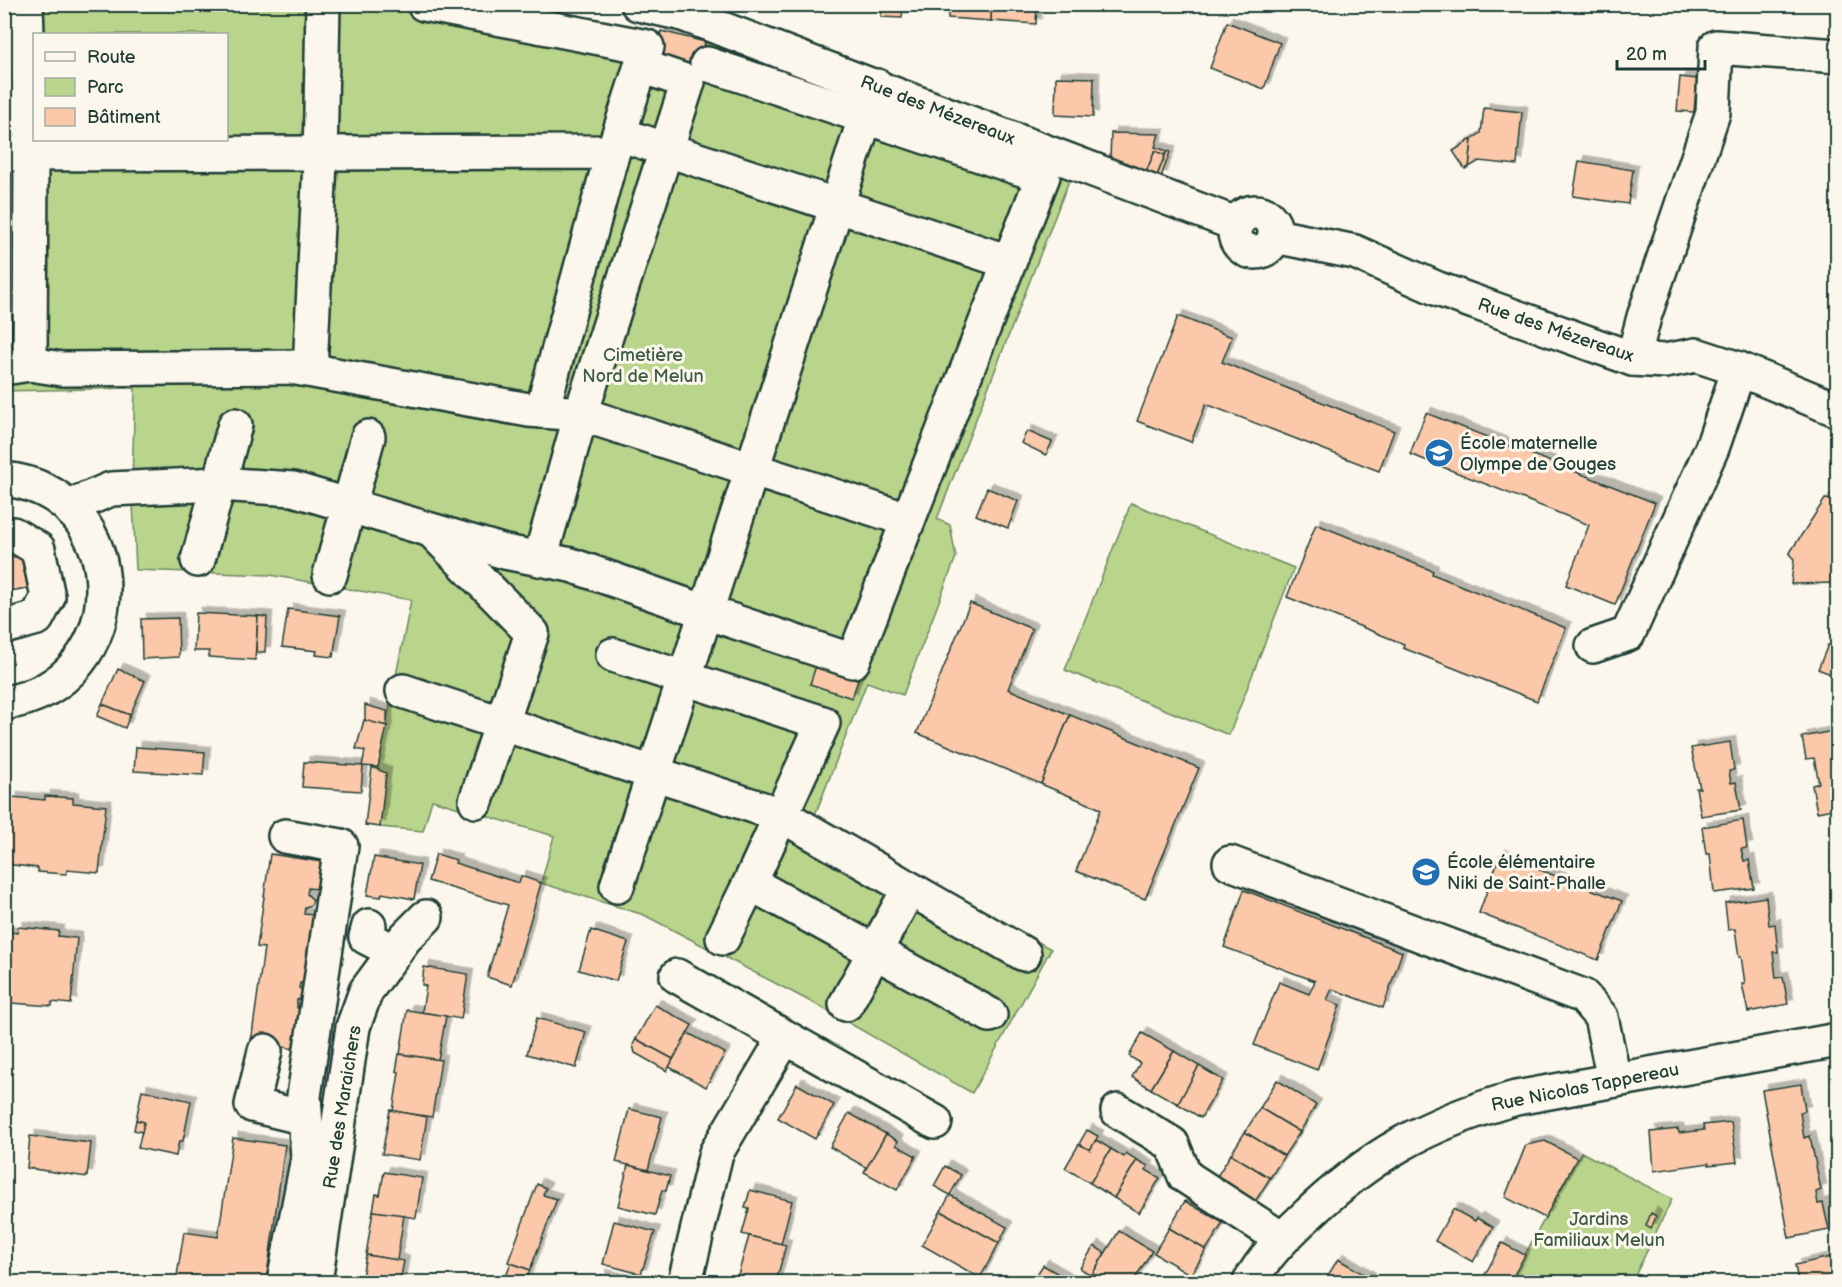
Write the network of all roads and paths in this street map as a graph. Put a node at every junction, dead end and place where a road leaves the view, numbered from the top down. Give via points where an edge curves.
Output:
1 (26, 4) edge
2 (323, 4) edge
3 (424, 4) edge
4 (638, 4) edge
5 (1838, 56) edge
6 (707, 64) dead end
7 (641, 66) junction
8 (878, 86) junction
9 (865, 118) junction
10 (615, 144) junction
11 (666, 149) junction
12 (320, 153) junction
13 (18, 154) edge
14 (837, 205) junction
15 (1010, 262) junction
16 (1633, 359) junction
17 (17, 366) edge
18 (1739, 369) junction
19 (310, 370) junction
20 (1838, 410) edge
21 (542, 411) junction
22 (581, 414) junction
23 (235, 425) dead end
24 (368, 437) dead end
25 (752, 469) junction
26 (4, 479) edge
27 (219, 484) junction
28 (350, 506) junction
29 (72, 511) junction
30 (908, 520) junction
31 (431, 530) junction
32 (4, 536) edge
33 (540, 559) junction
34 (198, 560) dead end
35 (330, 575) dead end
36 (706, 612) junction
37 (4, 627) edge
38 (1593, 646) dead end
39 (613, 655) dead end
40 (685, 678) junction
41 (403, 691) dead end
42 (4, 703) edge
43 (502, 724) junction
44 (654, 773) junction
45 (476, 801) dead end
46 (781, 815) junction
47 (285, 836) dead end
48 (1230, 863) dead end
49 (750, 883) junction
50 (617, 886) dead end
51 (909, 889) junction
52 (426, 918) dead end
53 (369, 926) dead end
54 (723, 938) dead end
55 (875, 949) junction
56 (395, 952) junction
57 (1024, 954) dead end
58 (677, 976) dead end
59 (846, 1004) dead end
60 (990, 1015) dead end
61 (785, 1037) junction
62 (1838, 1040) edge
63 (265, 1051) dead end
64 (1614, 1080) junction
65 (1118, 1111) dead end
66 (305, 1118) junction
67 (935, 1122) dead end
68 (1282, 1239) junction
69 (284, 1282) edge
70 (315, 1282) edge
71 (685, 1282) edge
72 (1250, 1282) edge

1 - 13 street
2 - 12 street
3 - 7 street via 647,46
4 - 8 street, Rue des Mézereaux via 683,14
5 - 16 street via 1716,47 1713,113
6 - 9 street
7 - 10 street
7 - 11 street via 688,82
8 - 9 street
8 - 16 street, Rue des Mézereaux via 1236,224 1248,213 1260,212 1272,221 1275,236 1355,252 1438,289
9 - 14 street
9 - 15 street via 1043,176
10 - 11 street
10 - 12 street via 601,152
10 - 21 street
11 - 14 street
11 - 22 street
12 - 13 street
12 - 19 street
13 - 17 street
14 - 15 street
14 - 25 street
15 - 30 street
16 - 18 street, Rue des Mézereaux via 1665,361 1696,355
17 - 19 street
18 - 20 street, Rue des Mézereaux
18 - 38 street via 1713,448 1628,634
19 - 21 street
21 - 22 street
22 - 25 street
22 - 33 street
23 - 27 street
24 - 28 street
25 - 30 street
25 - 36 street
26 - 29 street via 42,488
27 - 28 street via 293,489
27 - 29 street via 111,489 80,502
27 - 34 street
28 - 31 street
28 - 35 street
29 - 42 street via 86,529 105,575 103,608 96,633 77,665 54,687
30 - 36 street via 853,661
31 - 33 street
31 - 43 street via 532,633
32 - 37 street via 13,534 38,549 48,597 38,618
33 - 36 street via 572,564
36 - 40 street
39 - 40 street
40 - 44 street
40 - 46 street via 823,723
41 - 43 street
43 - 44 street
43 - 45 street
44 - 46 street
44 - 50 street
46 - 49 street
46 - 51 street
47 - 66 street via 341,846 304,1096
48 - 64 street via 1583,996 1601,1017
49 - 54 street
49 - 55 street
51 - 55 street
51 - 57 street
52 - 56 street, Rue des Maraichers
53 - 56 street via 366,937
55 - 59 street
55 - 60 street
56 - 70 street, Rue des Maraichers via 366,991 353,1027
58 - 61 street
61 - 67 street
61 - 71 street via 716,1153
62 - 64 street, Rue Nicolas Tappereau
63 - 66 street via 252,1104
64 - 68 street, Rue Nicolas Tappereau via 1516,1098 1465,1112 1415,1134 1368,1163
65 - 68 street via 1172,1144 1185,1176
66 - 69 street via 308,1158
68 - 72 street, Rue Nicolas Tappereau

